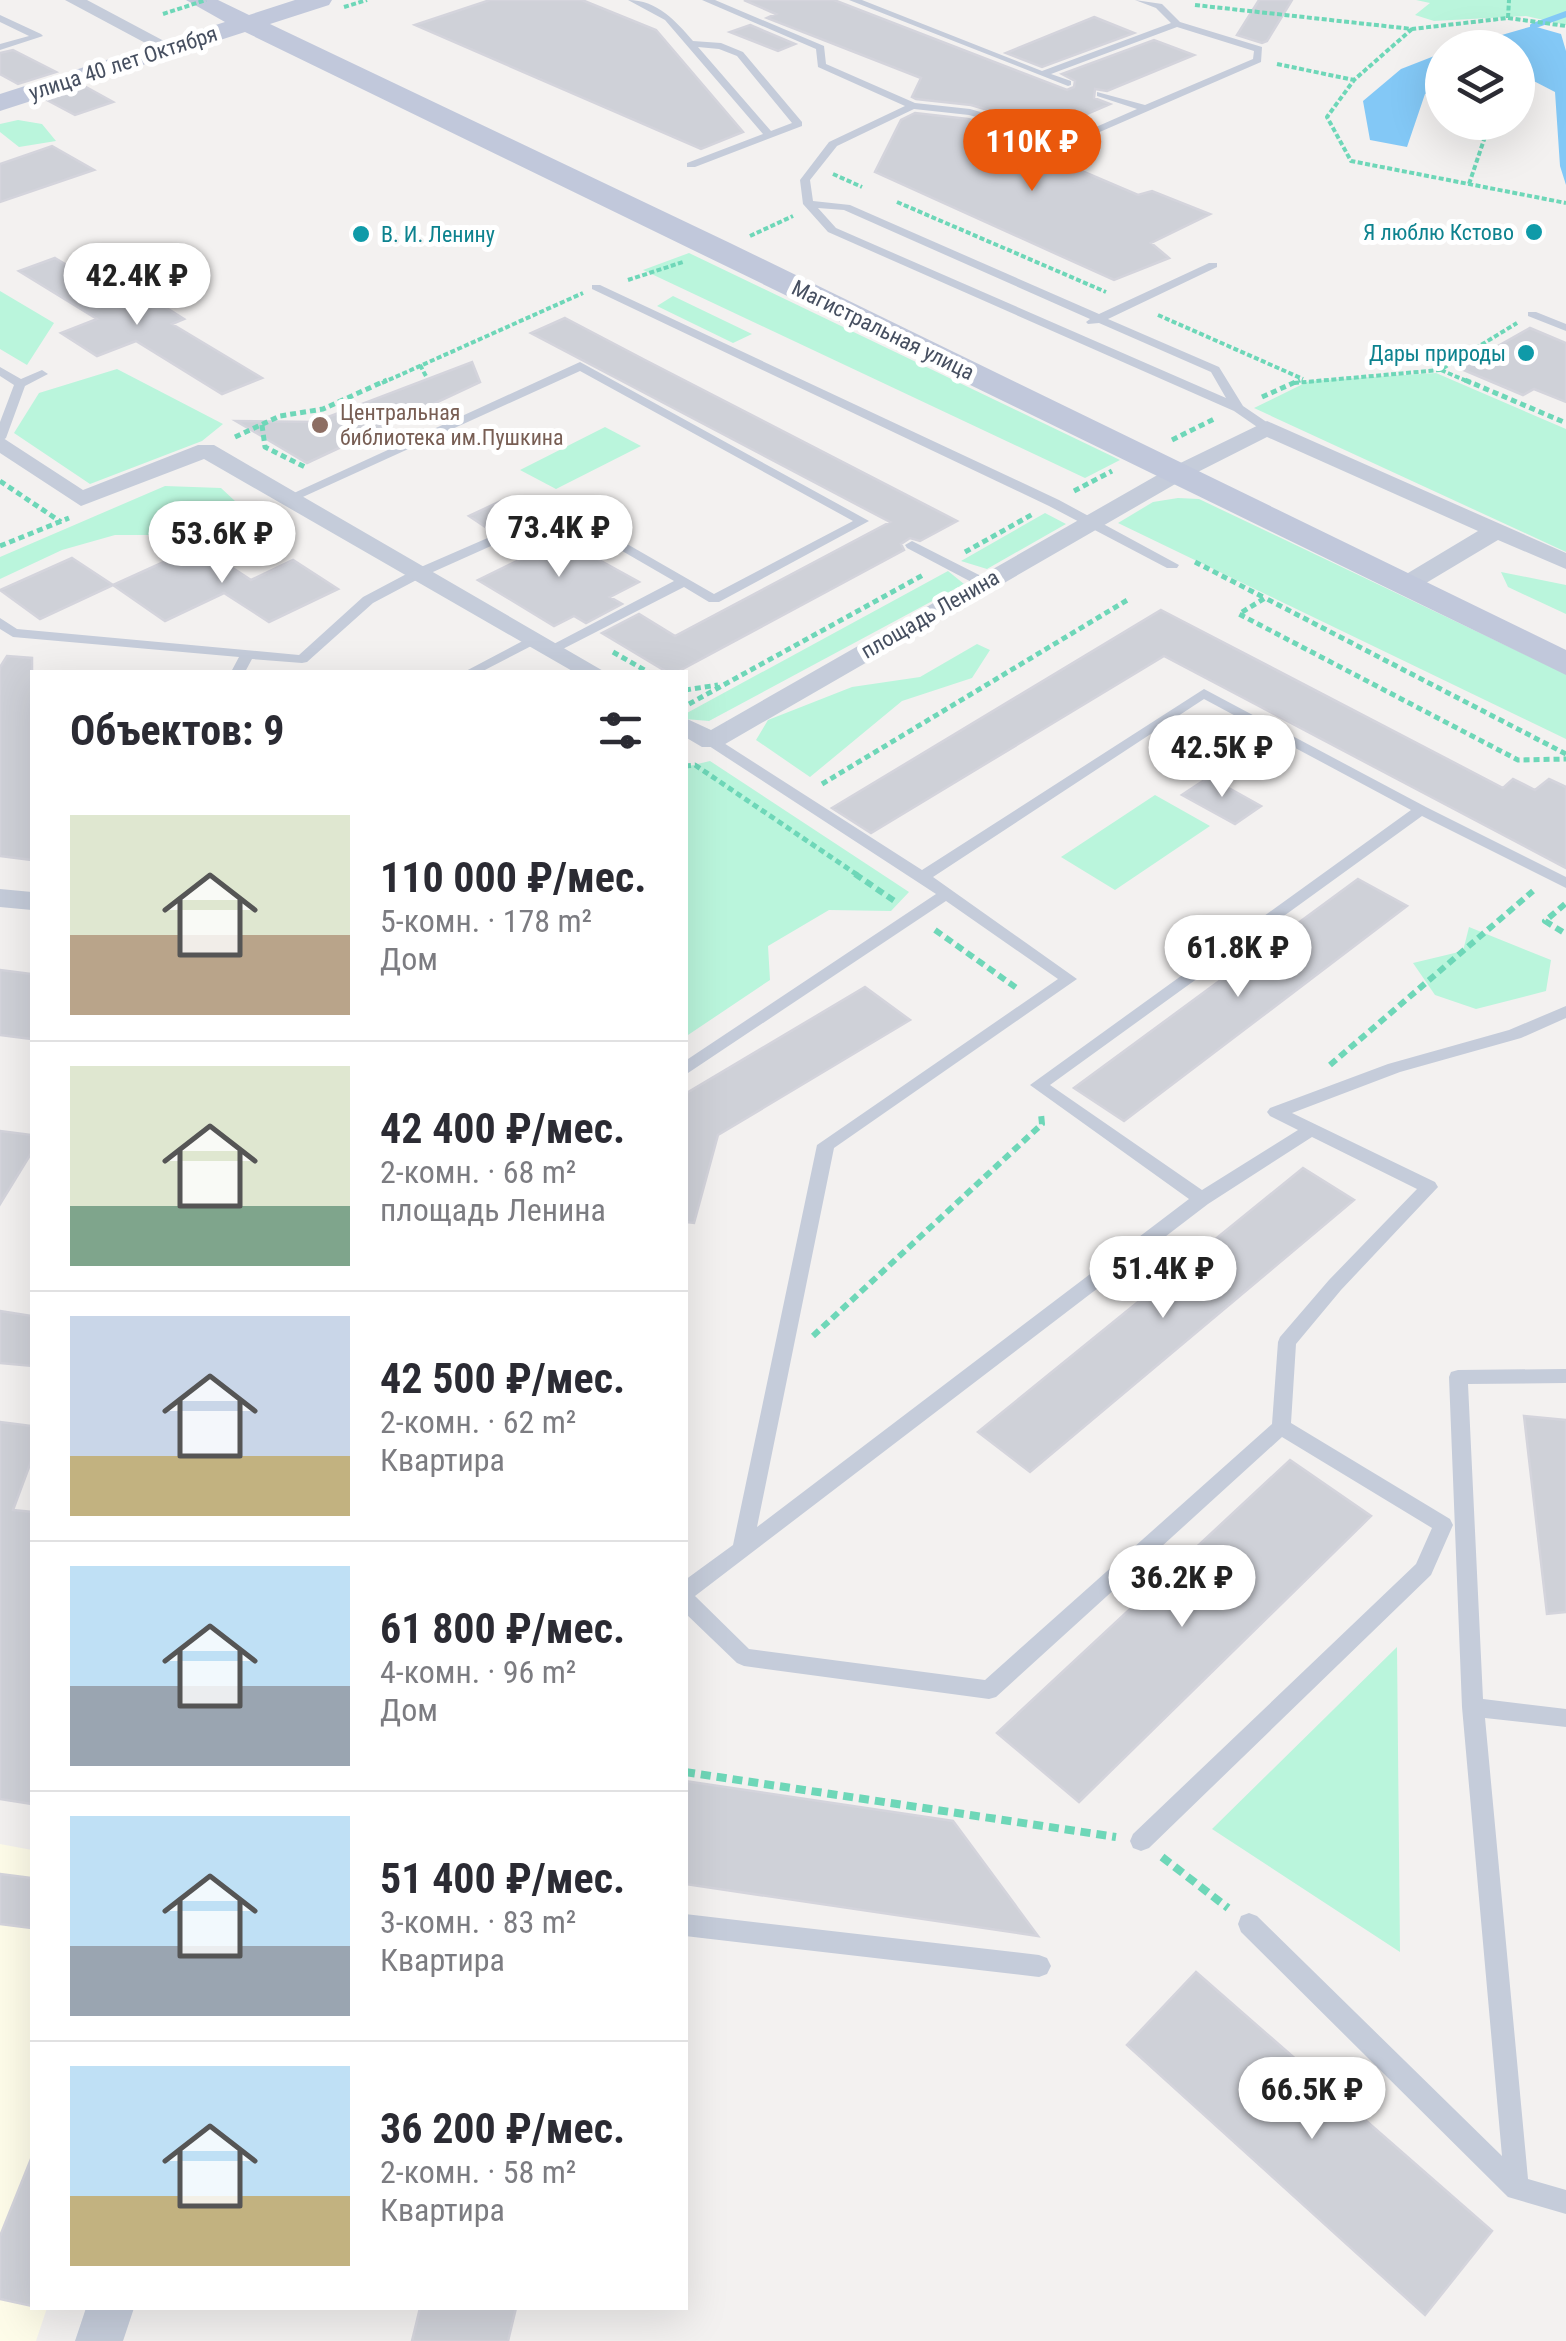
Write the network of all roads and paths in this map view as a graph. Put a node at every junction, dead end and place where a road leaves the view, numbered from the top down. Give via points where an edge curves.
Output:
1 (74, 0) edge
2 (198, 0) edge
3 (206, 0) edge
4 (320, 0) edge
5 (633, 0) edge
6 (707, 0) edge
7 (854, 0) edge
8 (1140, 0) edge
9 (1510, 0) edge
10 (1159, 6) junction
11 (163, 14) dead end
12 (0, 18) edge
13 (1508, 18) junction
14 (245, 23) junction
15 (1177, 24) junction
16 (1566, 26) edge
17 (1412, 28) junction
18 (691, 44) junction
19 (0, 47) edge
20 (170, 48) junction
21 (1258, 60) junction
22 (1042, 74) junction
23 (1354, 80) junction
24 (1068, 83) dead end
25 (1100, 94) dead end
26 (0, 104) edge
27 (914, 106) junction
28 (1146, 109) junction
29 (769, 135) junction
30 (1484, 140) edge
31 (690, 165) dead end
32 (813, 166) junction
33 (841, 178) junction
34 (1469, 184) junction
35 (877, 194) dead end
36 (895, 201) dead end
37 (1566, 203) edge
38 (808, 204) junction
39 (719, 249) junction
40 (1213, 264) dead end
41 (596, 287) junction
42 (1128, 302) junction
43 (1532, 314) joint
44 (1098, 318) junction
45 (1566, 328) edge
46 (1070, 334) junction
47 (420, 365) junction
48 (1440, 370) junction
49 (0, 371) edge
50 (42, 374) dead end
51 (428, 378) dead end
52 (1303, 379) junction
53 (20, 384) junction
54 (1238, 408) junction
55 (1566, 423) edge
56 (1267, 428) junction
57 (0, 440) edge
58 (206, 450) junction
59 (1139, 456) junction
60 (1176, 474) junction
61 (0, 481) edge
62 (289, 498) junction
63 (1054, 502) junction
64 (863, 521) junction
65 (60, 522) dead end
66 (1092, 522) junction
67 (880, 528) dead end
68 (1496, 531) junction
69 (912, 545) dead end
70 (946, 562) junction
71 (1566, 562) edge
72 (1172, 565) dead end
73 (419, 572) junction
74 (685, 581) junction
75 (984, 583) junction
76 (1407, 584) junction
77 (1129, 599) dead end
78 (0, 622) edge
79 (544, 644) junction
80 (248, 654) junction
81 (1566, 664) edge
82 (239, 670) edge
83 (476, 670) edge
84 (589, 670) edge
85 (726, 684) junction
86 (688, 690) edge
87 (688, 704) edge
88 (688, 728) edge
89 (711, 741) junction
90 (688, 756) edge
91 (1566, 756) edge
92 (688, 765) edge
93 (799, 798) junction
94 (1421, 810) junction
95 (922, 877) junction
96 (1558, 879) edge
97 (946, 894) junction
98 (0, 898) edge
99 (30, 902) edge
100 (1566, 903) edge
101 (914, 915) junction
102 (1566, 934) edge
103 (1034, 1000) junction
104 (1566, 1012) edge
105 (688, 1066) edge
106 (1038, 1085) junction
107 (1276, 1112) junction
108 (1312, 1129) junction
109 (1202, 1200) junction
110 (779, 1368) junction
111 (1566, 1376) edge
112 (1282, 1427) junction
113 (742, 1548) junction
114 (688, 1590) edge
115 (688, 1603) edge
116 (1474, 1707) junction
117 (1566, 1718) edge
118 (688, 1772) edge
119 (1141, 1841) junction
120 (1248, 1924) joint
121 (688, 1925) edge
122 (1039, 1966) dead end
123 (1516, 2188) junction
124 (1566, 2202) edge
125 (109, 2310) edge
126 (98, 2341) edge

1 - 20 street
2 - 14 main road, Магистральная улица
3 - 11 path, bridge
4 - 14 main road, улица 40 лет Октября
5 - 18 lane via 668,18
6 - 27 lane via 821,48 822,66
7 - 22 lane
8 - 10 lane
9 - 13 path
10 - 15 lane
10 - 17 path
12 - 19 lane via 38,36
13 - 16 path
13 - 17 path
14 - 20 main road, улица 40 лет Октября
14 - 39 main road, Магистральная улица
15 - 21 lane via 1259,49
15 - 22 lane
17 - 23 path
18 - 29 lane
18 - 29 lane via 740,54 798,124
20 - 26 main road, улица 40 лет Октября
21 - 23 path
21 - 28 lane
22 - 24 lane
23 - 34 path via 1328,117 1351,162
25 - 28 lane
27 - 28 lane via 970,112 1072,141
27 - 32 lane via 833,144
29 - 31 lane
30 - 34 path
32 - 33 path
32 - 38 lane via 805,180
33 - 35 path
33 - 38 path
34 - 37 path
36 - 42 path
38 - 39 path via 788,220
38 - 44 lane via 846,207
38 - 46 lane via 832,230
39 - 41 path
39 - 59 main road, Магистральная улица
40 - 42 lane
41 - 47 path
41 - 63 lane
42 - 44 lane
42 - 52 path
43 - 45 lane
43 - 48 path
44 - 46 lane
44 - 54 lane via 1215,370
46 - 54 lane
47 - 51 path
47 - 58 path via 323,409 280,416
48 - 52 path
48 - 55 path
49 - 53 lane
50 - 53 lane
52 - 54 path
53 - 57 lane
54 - 56 lane
54 - 59 path
56 - 60 street, площадь Ленина
56 - 68 street
57 - 58 street via 82,499
58 - 62 street
59 - 60 main road, Магистральная улица
59 - 63 path
60 - 66 street, площадь Ленина
60 - 76 main road, Магистральная улица
61 - 65 path
62 - 64 lane via 580,366
62 - 73 street
63 - 66 lane
63 - 70 path
64 - 67 lane
64 - 74 lane via 714,599
66 - 72 lane
66 - 75 street, площадь Ленина
68 - 71 street
68 - 76 street
69 - 70 lane
70 - 75 lane
70 - 85 path
73 - 74 lane via 561,510
73 - 79 street
73 - 80 lane via 368,600 302,659
74 - 79 lane
75 - 89 street, площадь Ленина
76 - 81 main road, Магистральная улица
77 - 93 path
78 - 80 lane via 14,633
79 - 83 lane
79 - 84 street
80 - 82 lane
85 - 86 path
85 - 87 path
88 - 89 street
89 - 90 street, площадь Ленина
89 - 93 lane
91 - 91 path via 1518,760 1239,614 1266,598
92 - 101 path via 695,764
93 - 95 lane
94 - 95 lane via 1204,693
94 - 96 lane
94 - 106 lane
95 - 97 lane
96 - 107 path
97 - 101 lane
97 - 103 lane via 1069,979
98 - 99 street
100 - 102 path via 1545,922
101 - 103 path
101 - 105 lane
103 - 110 lane via 826,1145
104 - 107 lane
106 - 109 lane
106 - 110 path via 1042,1124
107 - 108 lane
108 - 109 lane
108 - 112 lane via 1428,1187 1287,1342
109 - 113 lane
110 - 113 lane
111 - 116 lane via 1458,1377
112 - 115 lane via 989,1690 744,1657
112 - 119 lane via 1443,1525 1424,1569
113 - 114 lane
116 - 117 lane
116 - 123 lane
118 - 119 path
119 - 120 path
120 - 123 lane
121 - 122 lane
123 - 124 lane
125 - 126 street

